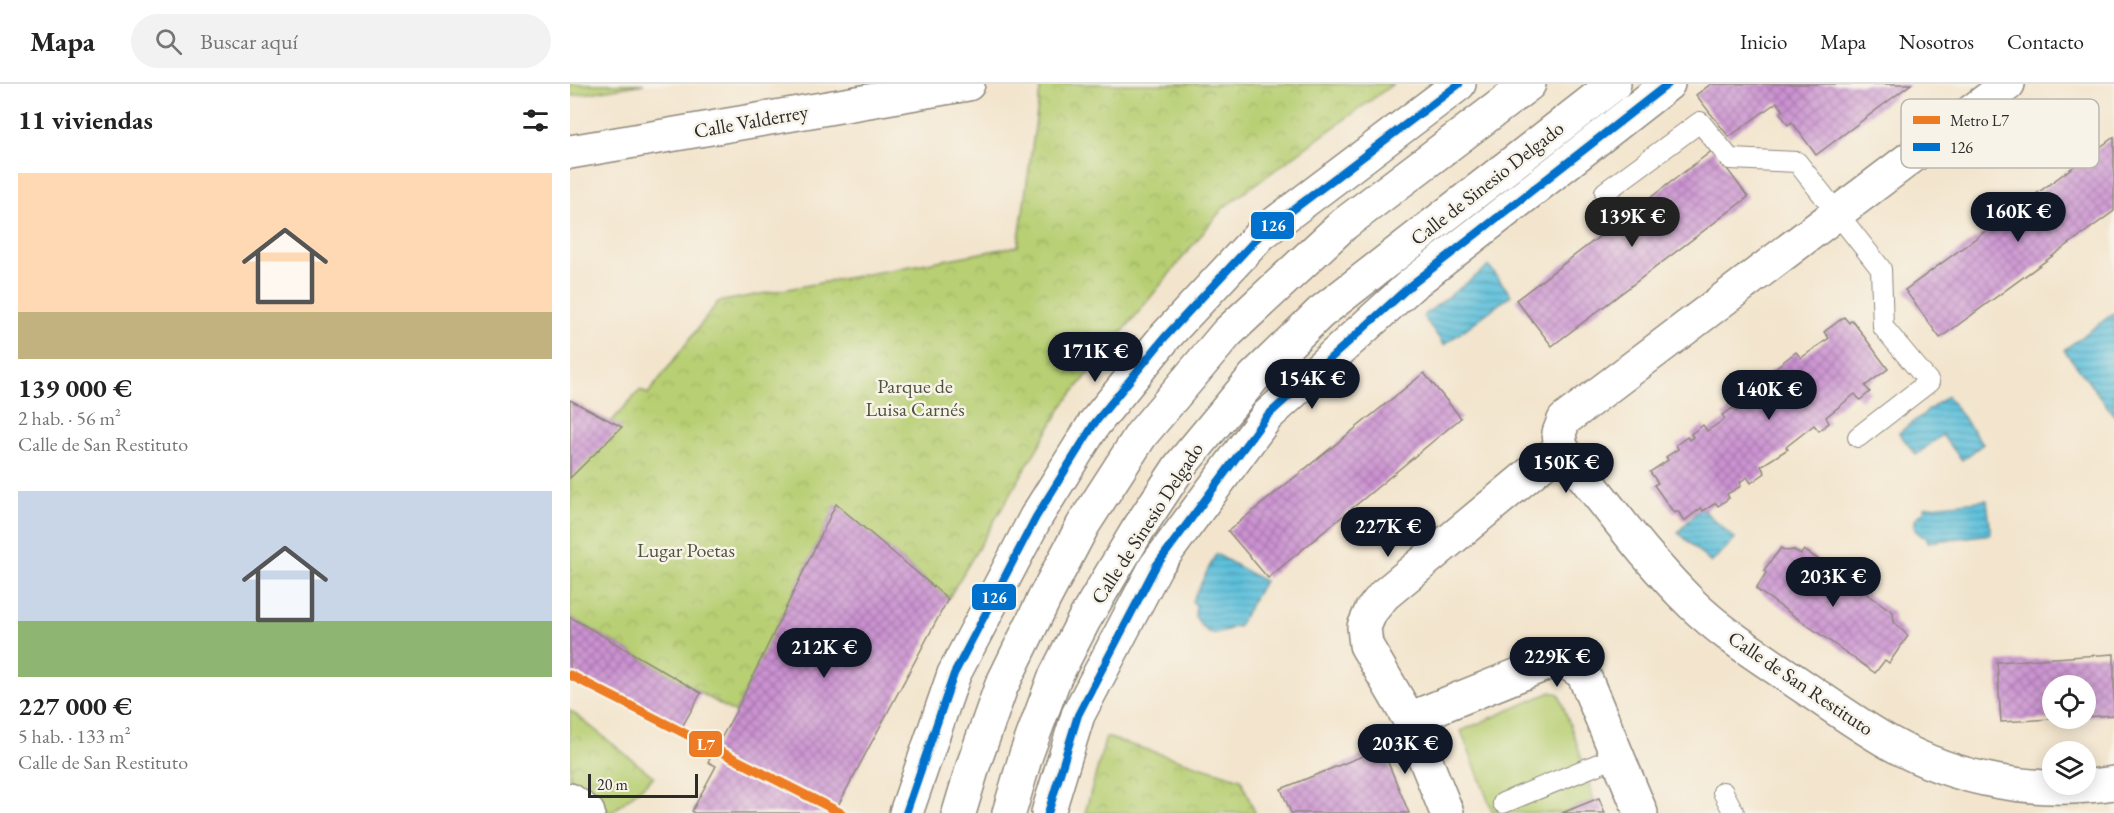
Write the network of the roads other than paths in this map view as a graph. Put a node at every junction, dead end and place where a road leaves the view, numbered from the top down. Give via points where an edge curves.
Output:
1 (968, 84) edge
2 (1459, 84) edge
3 (1529, 84) edge
4 (1614, 84) edge
5 (1668, 84) edge
6 (2008, 84) edge
7 (1988, 99) edge
8 (570, 152) edge
9 (1901, 165) edge
10 (1605, 192) dead end
11 (1838, 213) junction
12 (1858, 437) dead end
13 (1560, 448) junction
14 (1409, 719) junction
15 (1618, 756) junction
16 (2114, 783) edge
17 (1723, 792) dead end
18 (570, 800) edge
19 (1503, 803) dead end
20 (588, 813) edge
21 (906, 813) edge
22 (959, 813) edge
23 (1009, 813) edge
24 (1048, 813) edge
25 (1447, 813) edge
26 (1641, 813) edge
27 (1734, 813) edge

1 - 8 street, Calle Valderrey
2 - 21 street via 1261,234 1165,337 1094,424 1036,517 954,674
3 - 22 street via 1344,224 1227,333 1141,435 1083,525 1006,676
4 - 23 street, Calle de Sinesio Delgado via 1320,313 1254,376 1180,466 1084,620 1054,679
5 - 24 street, Calle de Sinesio Delgado via 1412,285 1267,416 1156,566 1078,715
6 - 7 street
9 - 11 street
10 - 11 lane via 1700,122 1731,159 1797,162
11 - 12 lane via 1881,269 1883,327 1929,382
11 - 13 street via 1563,420
13 - 14 street via 1384,595 1371,611 1364,627 1366,645
13 - 16 street, Calle de San Restituto via 1693,605 1736,641 1889,742 1938,766 1995,782 2049,787
14 - 15 street via 1553,661 1569,664 1583,673
14 - 25 street
15 - 19 lane
15 - 26 street
17 - 27 lane
18 - 20 street

